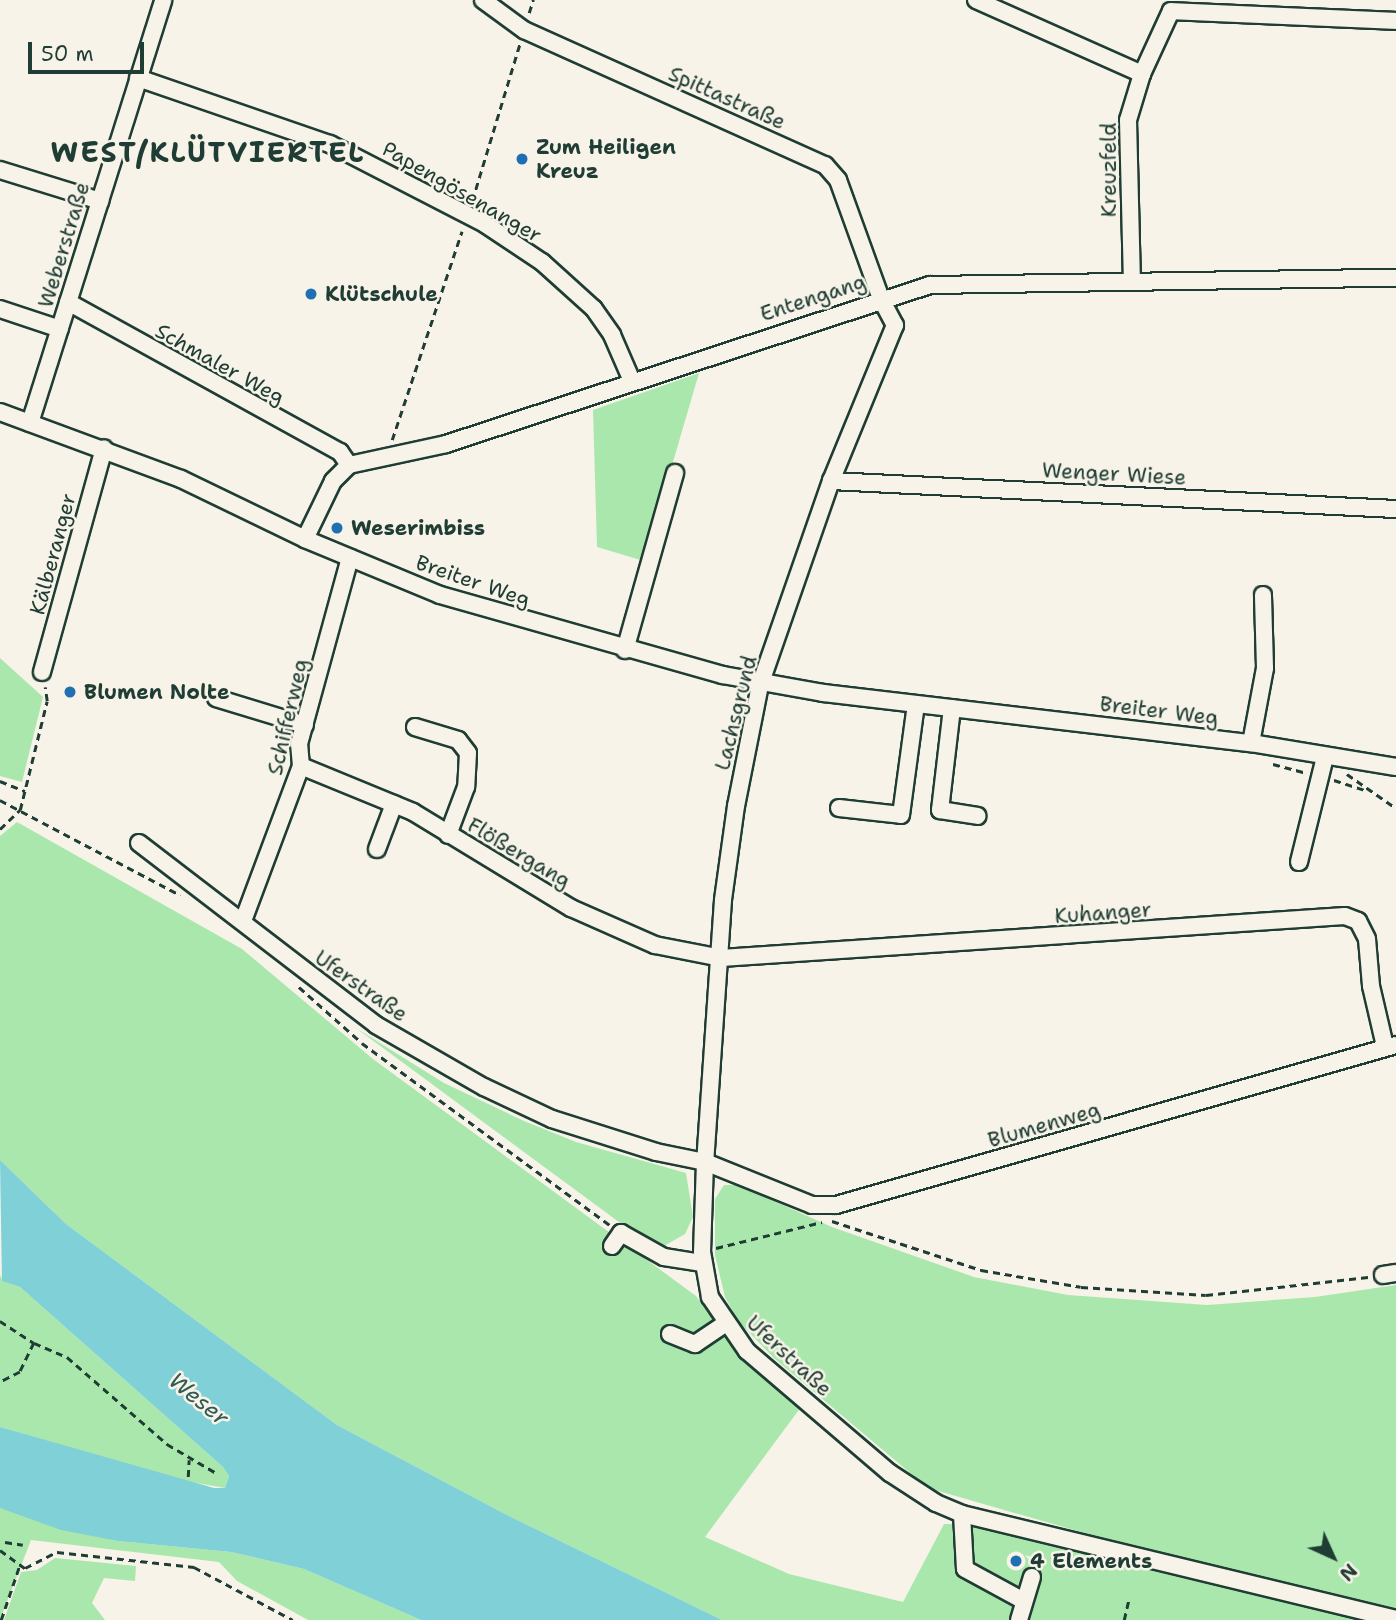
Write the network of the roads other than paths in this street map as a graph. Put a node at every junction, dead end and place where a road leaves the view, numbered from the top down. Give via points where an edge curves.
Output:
1 (163, 0) edge
2 (484, 0) edge
3 (976, 0) edge
4 (1396, 21) edge
5 (1142, 74) junction
6 (138, 78) junction
7 (0, 170) edge
8 (100, 201) junction
9 (1396, 278) edge
10 (1132, 281) junction
11 (881, 299) junction
12 (68, 302) junction
13 (0, 309) edge
14 (60, 329) junction
15 (632, 381) junction
16 (0, 412) edge
17 (30, 423) junction
18 (104, 448) junction
19 (349, 465) junction
20 (675, 473) dead end
21 (831, 481) junction
22 (1396, 509) edge
23 (305, 540) junction
24 (350, 558) junction
25 (1263, 595) dead end
26 (625, 650) junction
27 (42, 672) road end
28 (761, 685) junction
29 (216, 698) dead end
30 (916, 704) junction
31 (952, 708) junction
32 (305, 725) junction
33 (415, 727) dead end
34 (1251, 743) junction
35 (1331, 758) junction
36 (302, 766) junction
37 (1396, 767) edge
38 (394, 804) junction
39 (839, 808) dead end
40 (978, 816) dead end
41 (448, 835) junction
42 (139, 843) dead end
43 (377, 849) dead end
44 (1299, 862) dead end
45 (243, 921) junction
46 (721, 958) junction
47 (1391, 1045) edge
48 (705, 1161) junction
49 (617, 1240) road end
50 (702, 1257) junction
51 (725, 1324) junction
52 (670, 1334) dead end
53 (962, 1514) junction
54 (1032, 1577) dead end
55 (1024, 1601) junction
56 (1396, 1619) edge
57 (1019, 1620) edge

1 - 6 street, Weberstraße
2 - 11 street, Spittastraße via 524,30 825,165 838,180
3 - 5 street
4 - 5 street, Kreuzfeld via 1171,11
5 - 10 street, Kreuzfeld via 1128,120
6 - 8 street, Weberstraße
6 - 15 street, Papengösenanger via 330,144 485,224 542,262 594,309 612,335
7 - 8 street
8 - 12 street, Weberstraße
9 - 10 street, Entengang
10 - 11 street, Entengang via 930,285
11 - 15 street, Entengang
11 - 21 street, Lachsgrund via 895,325
12 - 14 street, Weberstraße
12 - 19 street, Schmaler Weg via 340,452
13 - 14 street
14 - 17 street, Weberstraße
15 - 19 street, Entengang via 446,443
16 - 17 street, Breiter Weg
17 - 18 street, Breiter Weg
18 - 23 street, Breiter Weg via 181,479
18 - 27 street, Kälberanger
19 - 23 street via 333,481
20 - 26 street
21 - 22 street, Wenger Wiese
21 - 28 street, Lachsgrund
23 - 24 street, Breiter Weg
24 - 26 street, Breiter Weg via 440,594
24 - 32 street, Schifferweg
25 - 34 street via 1265,668
26 - 28 street, Breiter Weg
28 - 30 street, Breiter Weg
28 - 46 street, Lachsgrund via 736,806
29 - 32 street
30 - 31 street, Breiter Weg
30 - 39 street via 901,815
31 - 34 street, Breiter Weg
31 - 40 street via 940,810
32 - 36 street, Schifferweg via 299,744
33 - 41 street via 458,740 468,753 466,787
34 - 35 street, Breiter Weg
35 - 37 street, Breiter Weg
35 - 44 street
36 - 38 street, Flößergang
36 - 45 street, Schifferweg
38 - 41 street, Flößergang
38 - 43 street
41 - 46 street, Flößergang via 571,908 655,945
42 - 45 street, Uferstraße via 217,906
45 - 48 street, Uferstraße via 376,1025 484,1087 599,1136
46 - 47 street, Kuhanger via 1345,916 1359,921 1367,939 1371,986
46 - 48 street, Lachsgrund
47 - 48 street, Blumenweg via 836,1205 813,1205
48 - 50 street, Uferstraße
49 - 50 street via 664,1257
50 - 51 street, Uferstraße via 709,1297
51 - 52 street via 695,1344
51 - 53 street, Uferstraße via 747,1351 890,1473
53 - 55 street via 965,1569
53 - 56 street, Uferstraße
54 - 55 street
55 - 57 street

